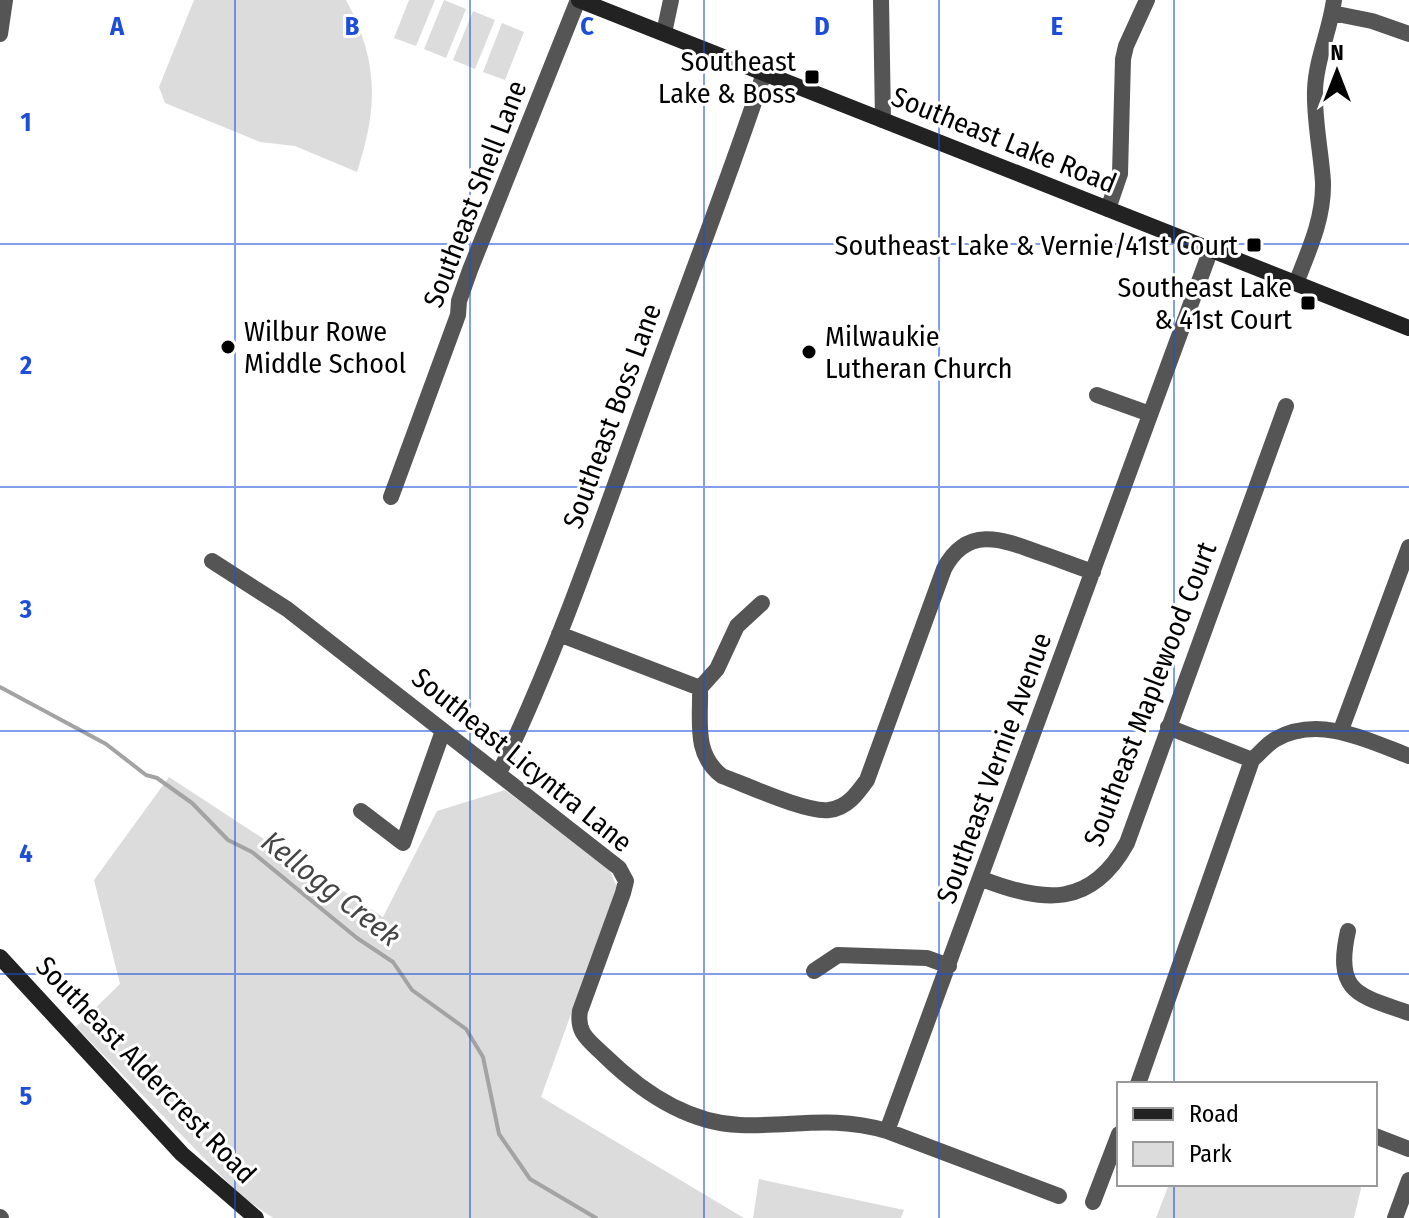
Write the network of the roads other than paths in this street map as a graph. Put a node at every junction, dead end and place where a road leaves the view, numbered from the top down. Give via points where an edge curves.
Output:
1 (5, 0) edge
2 (579, 0) edge
3 (671, 0) edge
4 (881, 0) edge
5 (1147, 0) edge
6 (1333, 6) edge
7 (664, 33) junction
8 (0, 34) edge
9 (1409, 34) edge
10 (764, 73) junction
11 (883, 120) junction
12 (1108, 209) junction
13 (1211, 249) junction
14 (1296, 283) junction
15 (1409, 328) edge
16 (1097, 395) dead end
17 (1286, 406) dead end
18 (1150, 414) junction
19 (391, 497) dead end
20 (1409, 547) edge
21 (212, 561) dead end
22 (1093, 572) junction
23 (762, 603) dead end
24 (559, 634) junction
25 (700, 688) junction
26 (1168, 727) junction
27 (1341, 730) junction
28 (443, 731) junction
29 (1409, 756) edge
30 (1252, 760) junction
31 (499, 773) junction
32 (361, 811) dead end
33 (982, 879) junction
34 (1348, 931) dead end
35 (0, 957) edge
36 (949, 966) junction
37 (814, 971) dead end
38 (1409, 1013) edge
39 (1139, 1082) edge
40 (887, 1131) junction
41 (1377, 1137) edge
42 (1117, 1139) edge
43 (1409, 1149) edge
44 (1409, 1180) edge
45 (1059, 1196) dead end
46 (1093, 1202) dead end
47 (256, 1218) edge
48 (1395, 1218) edge

1 - 8 street
2 - 7 main road, Southeast Lake Road
2 - 19 street, Southeast Shell Lane via 470,270
3 - 7 street
4 - 11 street
5 - 12 street via 1123,59 1120,174
6 - 9 street
6 - 14 street via 1315,88 1321,213
7 - 10 main road, Southeast Lake Road
10 - 11 main road, Southeast Lake Road
10 - 24 street, Southeast Boss Lane
11 - 12 main road, Southeast Lake Road
12 - 13 main road, Southeast Lake Road
13 - 14 main road, Southeast Lake Road
13 - 18 street, Southeast Vernie Avenue
14 - 15 main road, Southeast Lake Road
16 - 18 street
17 - 26 street, Southeast Maplewood Court
18 - 22 street, Southeast Vernie Avenue
20 - 27 street
21 - 28 street, Southeast Licyntra Lane via 287,609
22 - 25 street via 998,538 974,541 951,556 867,780 844,805 829,810 813,809 712,768 701,745
22 - 33 street, Southeast Vernie Avenue
23 - 25 street via 737,626 717,669
24 - 25 street
24 - 31 street, Southeast Boss Lane
26 - 30 street
26 - 33 street, Southeast Maplewood Court via 1127,843 1104,875 1087,888 1046,897
27 - 29 street
27 - 30 street via 1296,731 1275,739
28 - 31 street, Southeast Licyntra Lane
28 - 32 street via 403,843
30 - 39 street
31 - 40 street, Southeast Licyntra Lane via 619,868 626,881 578,1023 629,1079 670,1105 708,1120 739,1125 834,1121
33 - 36 street, Southeast Vernie Avenue
34 - 38 street via 1346,979 1366,998
35 - 47 main road, Southeast Aldercrest Road via 182,1154
36 - 37 street via 927,958 838,955
36 - 40 street, Southeast Vernie Avenue
40 - 45 street
41 - 43 street
42 - 46 street
44 - 48 street

